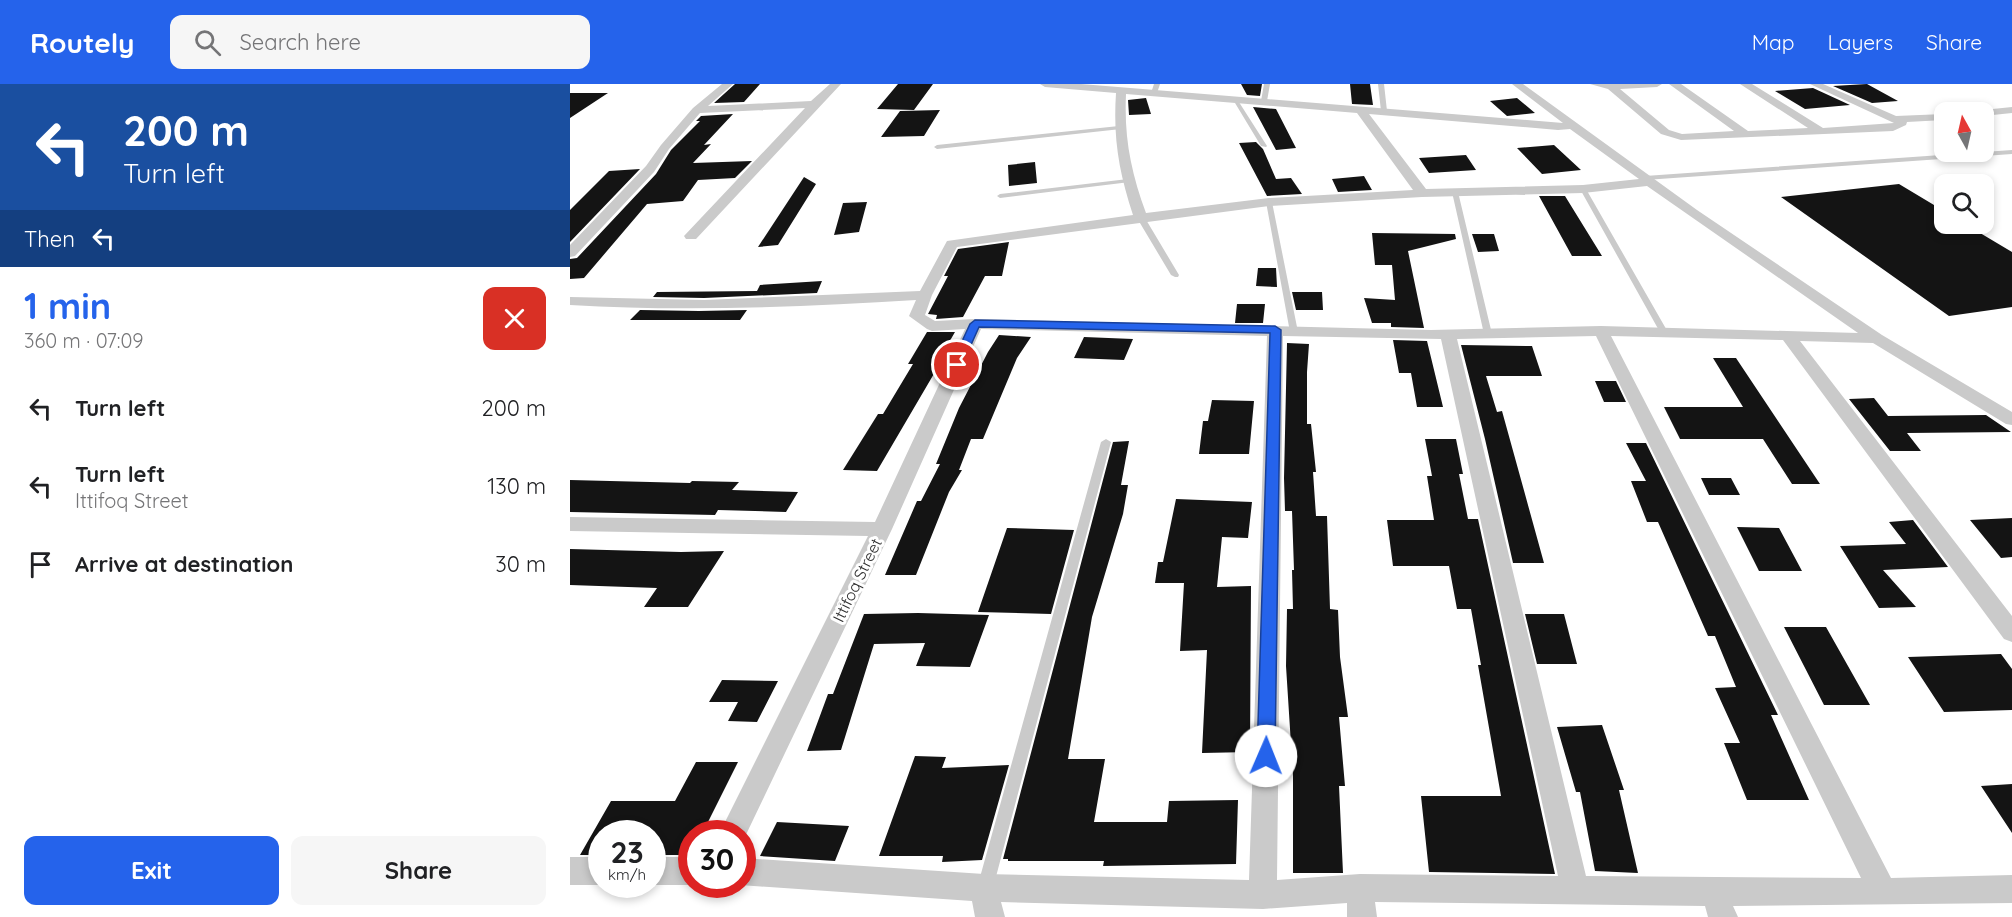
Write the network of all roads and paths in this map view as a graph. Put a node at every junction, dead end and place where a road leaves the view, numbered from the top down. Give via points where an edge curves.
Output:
1 (728, 84) edge
2 (836, 84) edge
3 (1048, 84) edge
4 (1267, 84) edge
5 (1381, 84) edge
6 (1517, 84) edge
7 (1595, 84) edge
8 (1656, 84) edge
9 (1674, 84) edge
10 (1745, 84) edge
11 (1815, 84) edge
12 (1611, 87) junction
13 (1155, 88) edge
14 (1121, 91) junction
15 (1234, 99) junction
16 (1264, 101) junction
17 (814, 104) junction
18 (697, 110) junction
19 (1360, 110) junction
20 (2012, 110) edge
21 (1384, 111) junction
22 (1994, 112) edge
23 (1934, 117) edge
24 (1895, 119) junction
25 (1572, 124) junction
26 (1119, 128) junction
27 (1822, 132) junction
28 (1744, 133) junction
29 (1264, 146) dead end
30 (937, 147) dead end
31 (2012, 152) edge
32 (1648, 180) junction
33 (1128, 182) junction
34 (1583, 189) junction
35 (1455, 192) junction
36 (1422, 193) junction
37 (1000, 196) dead end
38 (1269, 202) junction
39 (1141, 218) junction
40 (691, 236) dead end
41 (570, 253) edge
42 (1175, 275) dead end
43 (925, 295) junction
44 (570, 301) edge
45 (975, 324) junction
46 (1285, 331) junction
47 (1601, 331) junction
48 (1488, 334) junction
49 (1665, 334) junction
50 (1448, 335) junction
51 (1788, 336) junction
52 (1876, 338) junction
53 (2012, 420) edge
54 (1106, 442) dead end
55 (570, 524) edge
56 (882, 529) junction
57 (2012, 633) edge
58 (741, 820) edge
59 (570, 871) edge
60 (588, 871) edge
61 (756, 873) edge
62 (984, 888) junction
63 (1360, 888) junction
64 (2012, 889) edge
65 (1575, 891) junction
66 (1883, 892) junction
67 (1263, 895) junction
68 (1718, 904) edge
69 (990, 917) edge
70 (1362, 917) edge

1 - 18 street
2 - 17 street
3 - 14 street
4 - 16 lane
5 - 21 lane
6 - 25 street
7 - 12 street
8 - 12 street
9 - 28 street
10 - 27 street
11 - 24 street
12 - 28 street via 1671,135
13 - 14 street
13 - 15 street
14 - 26 street
15 - 16 street
15 - 29 lane
16 - 19 street
17 - 18 street
17 - 40 street
18 - 41 street via 664,147 650,170
19 - 21 street
19 - 36 street
20 - 22 street
21 - 25 street via 1558,127
23 - 24 street
24 - 27 street via 1902,123 1893,128
25 - 32 street
26 - 30 lane
26 - 33 street
27 - 28 street
31 - 32 lane
32 - 34 street
32 - 52 street
33 - 37 lane
33 - 39 street
34 - 35 street
34 - 49 lane
35 - 36 street
35 - 48 lane
36 - 38 street
38 - 39 street
38 - 46 lane
39 - 42 lane
39 - 43 street via 952,244
43 - 44 street via 765,304 621,305
43 - 45 street via 917,316 932,326
45 - 46 street
45 - 56 street, Ittifoq Street
46 - 50 street
46 - 67 street
47 - 48 street
47 - 49 street
47 - 66 street
48 - 50 street
49 - 51 street
50 - 65 street
51 - 52 street
51 - 57 street
52 - 53 street
54 - 62 lane
55 - 56 street
56 - 58 street, Ittifoq Street
59 - 60 street
61 - 62 street
62 - 67 street
62 - 69 street
63 - 65 street
63 - 67 street
63 - 70 street
64 - 66 street
65 - 68 street
66 - 68 street

